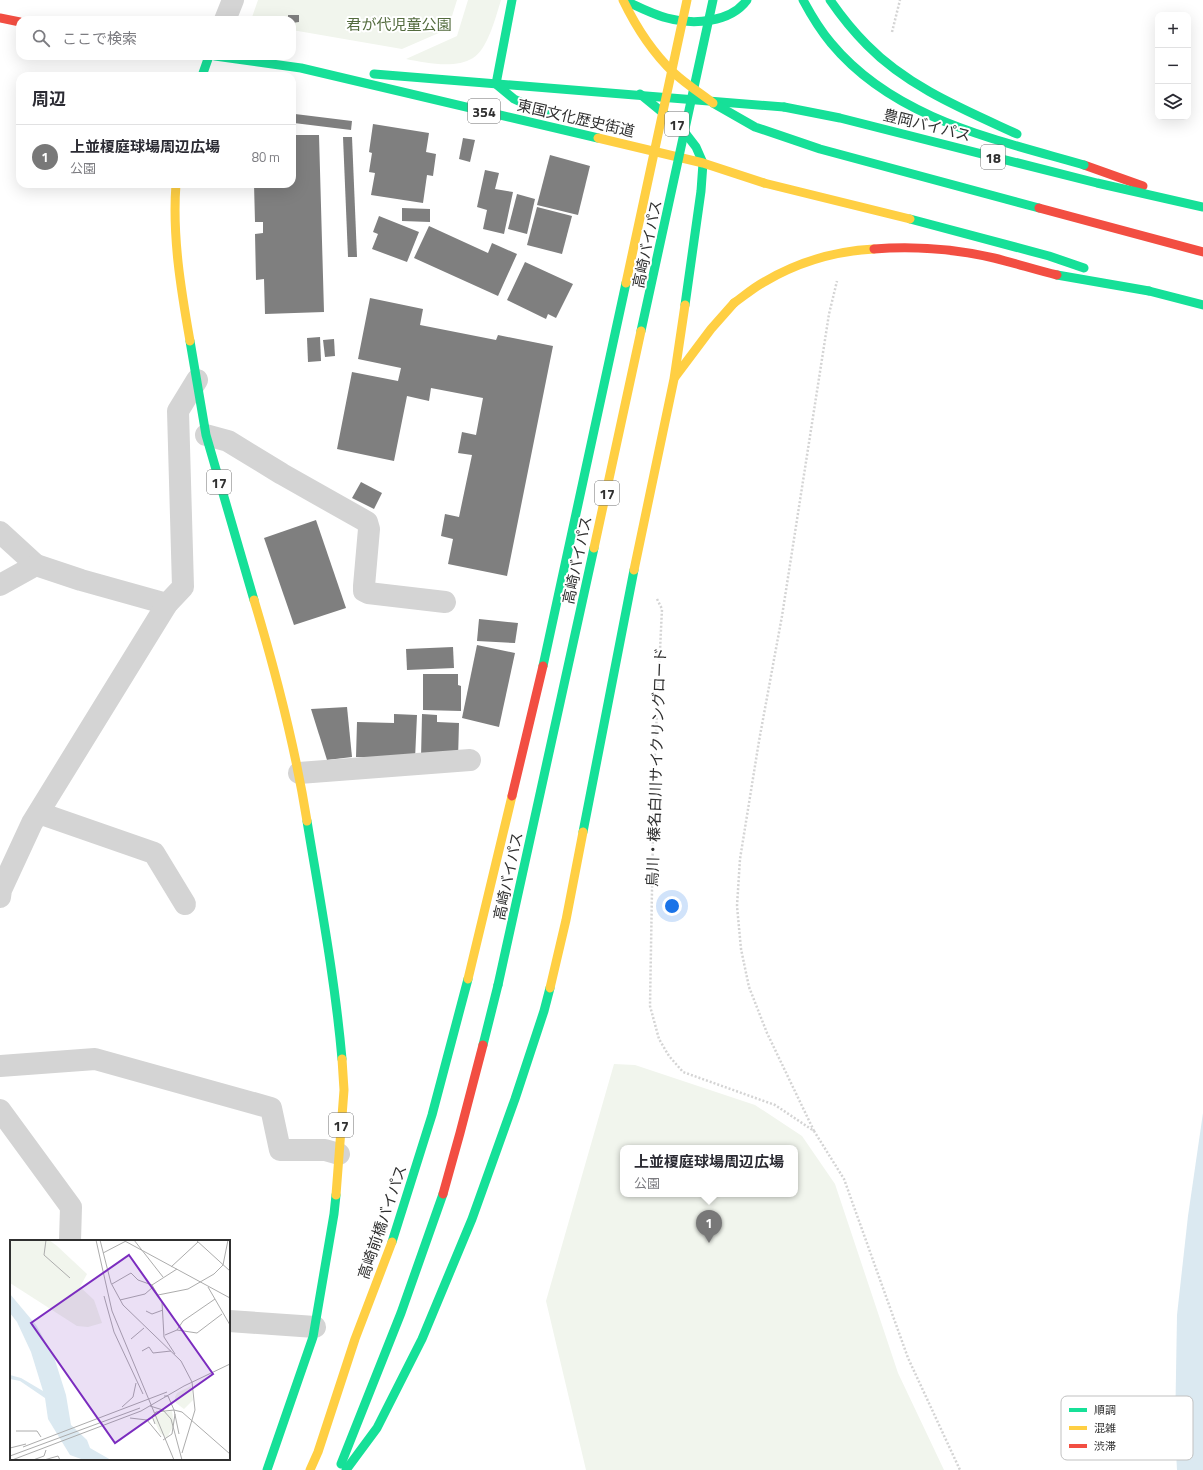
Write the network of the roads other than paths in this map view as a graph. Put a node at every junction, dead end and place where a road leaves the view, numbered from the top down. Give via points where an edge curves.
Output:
1 (233, 0) edge
2 (512, 0) edge
3 (624, 0) edge
4 (687, 0) edge
5 (713, 0) edge
6 (747, 0) edge
7 (803, 0) edge
8 (830, 0) edge
9 (227, 16) edge
10 (0, 18) edge
11 (16, 21) edge
12 (208, 60) edge
13 (244, 60) edge
14 (301, 68) junction
15 (203, 72) edge
16 (496, 84) junction
17 (640, 94) junction
18 (565, 115) dead end
19 (631, 137) dead end
20 (667, 154) junction
21 (703, 163) junction
22 (1084, 165) junction
23 (176, 188) edge
24 (1203, 207) edge
25 (1203, 252) edge
26 (1150, 291) junction
27 (1203, 305) edge
28 (674, 379) junction
29 (197, 380) junction
30 (206, 435) junction
31 (0, 532) edge
32 (36, 565) junction
33 (0, 585) edge
34 (445, 602) dead end
35 (168, 604) junction
36 (470, 760) dead end
37 (299, 773) junction
38 (39, 813) junction
39 (0, 897) edge
40 (185, 904) dead end
41 (468, 979) joint
42 (0, 1066) edge
43 (0, 1110) edge
44 (339, 1154) junction
45 (70, 1240) edge
46 (230, 1321) edge
47 (315, 1327) junction
48 (355, 1339) junction
49 (322, 1409) dead end
50 (267, 1470) edge
51 (310, 1470) edge
52 (338, 1470) edge
53 (346, 1470) edge

1 - 9 street
2 - 16 highway
3 - 6 highway via 668,18 687,20 717,19 738,10
3 - 25 highway, bridge via 647,42 675,74 715,104 755,126 820,149
4 - 41 highway, 高崎バイパス / 17, bridge via 550,637
5 - 52 highway, 高崎バイパス / 17, bridge via 498,985 467,1111 434,1220 397,1326
7 - 22 highway, bridge via 824,34 847,61 895,97 961,129
8 - 22 highway, bridge via 859,39 879,58 907,78 947,101
10 - 11 highway
12 - 15 highway
13 - 14 highway, 東国文化歴史街道 / 354
14 - 16 highway, 東国文化歴史街道 / 354
14 - 20 highway, 東国文化歴史街道 / 354
16 - 17 highway, 東国文化歴史街道 / 354
16 - 18 highway via 514,99 527,105
17 - 21 highway, 17 via 673,120 686,134 696,147
17 - 24 highway, 豊岡バイパス / 18, bridge via 784,107 840,118 1097,184
19 - 20 highway
20 - 21 highway, 東国文化歴史街道 / 354
21 - 26 highway, bridge via 764,183 1050,256
21 - 28 highway, 17
22 - 24 highway, bridge
23 - 29 highway, 17 via 174,210 182,293
26 - 27 highway
26 - 28 highway, bridge via 957,252 905,247 839,252 769,278 746,293 711,329
28 - 53 highway, 17 via 566,920 544,1011 475,1212 422,1339 377,1428
29 - 30 highway, 17
29 - 35 street via 178,411 183,587
30 - 34 street via 228,441 366,522 368,529 364,591
30 - 37 highway, 17 via 274,668
31 - 32 street
32 - 33 street
32 - 35 street
35 - 38 street
36 - 37 street
37 - 44 highway, 17 via 339,1027 344,1090
38 - 39 street via 7,876
38 - 40 street via 154,853
41 - 48 highway, 高崎前橋バイパス / 17 via 423,1145 388,1256
42 - 44 street via 95,1059 271,1108 280,1150 325,1150
43 - 45 street via 72,1207
44 - 47 highway, 17 via 334,1214
46 - 47 street
47 - 50 highway, 17
48 - 49 highway
48 - 51 highway, 高崎前橋バイパス / 17

